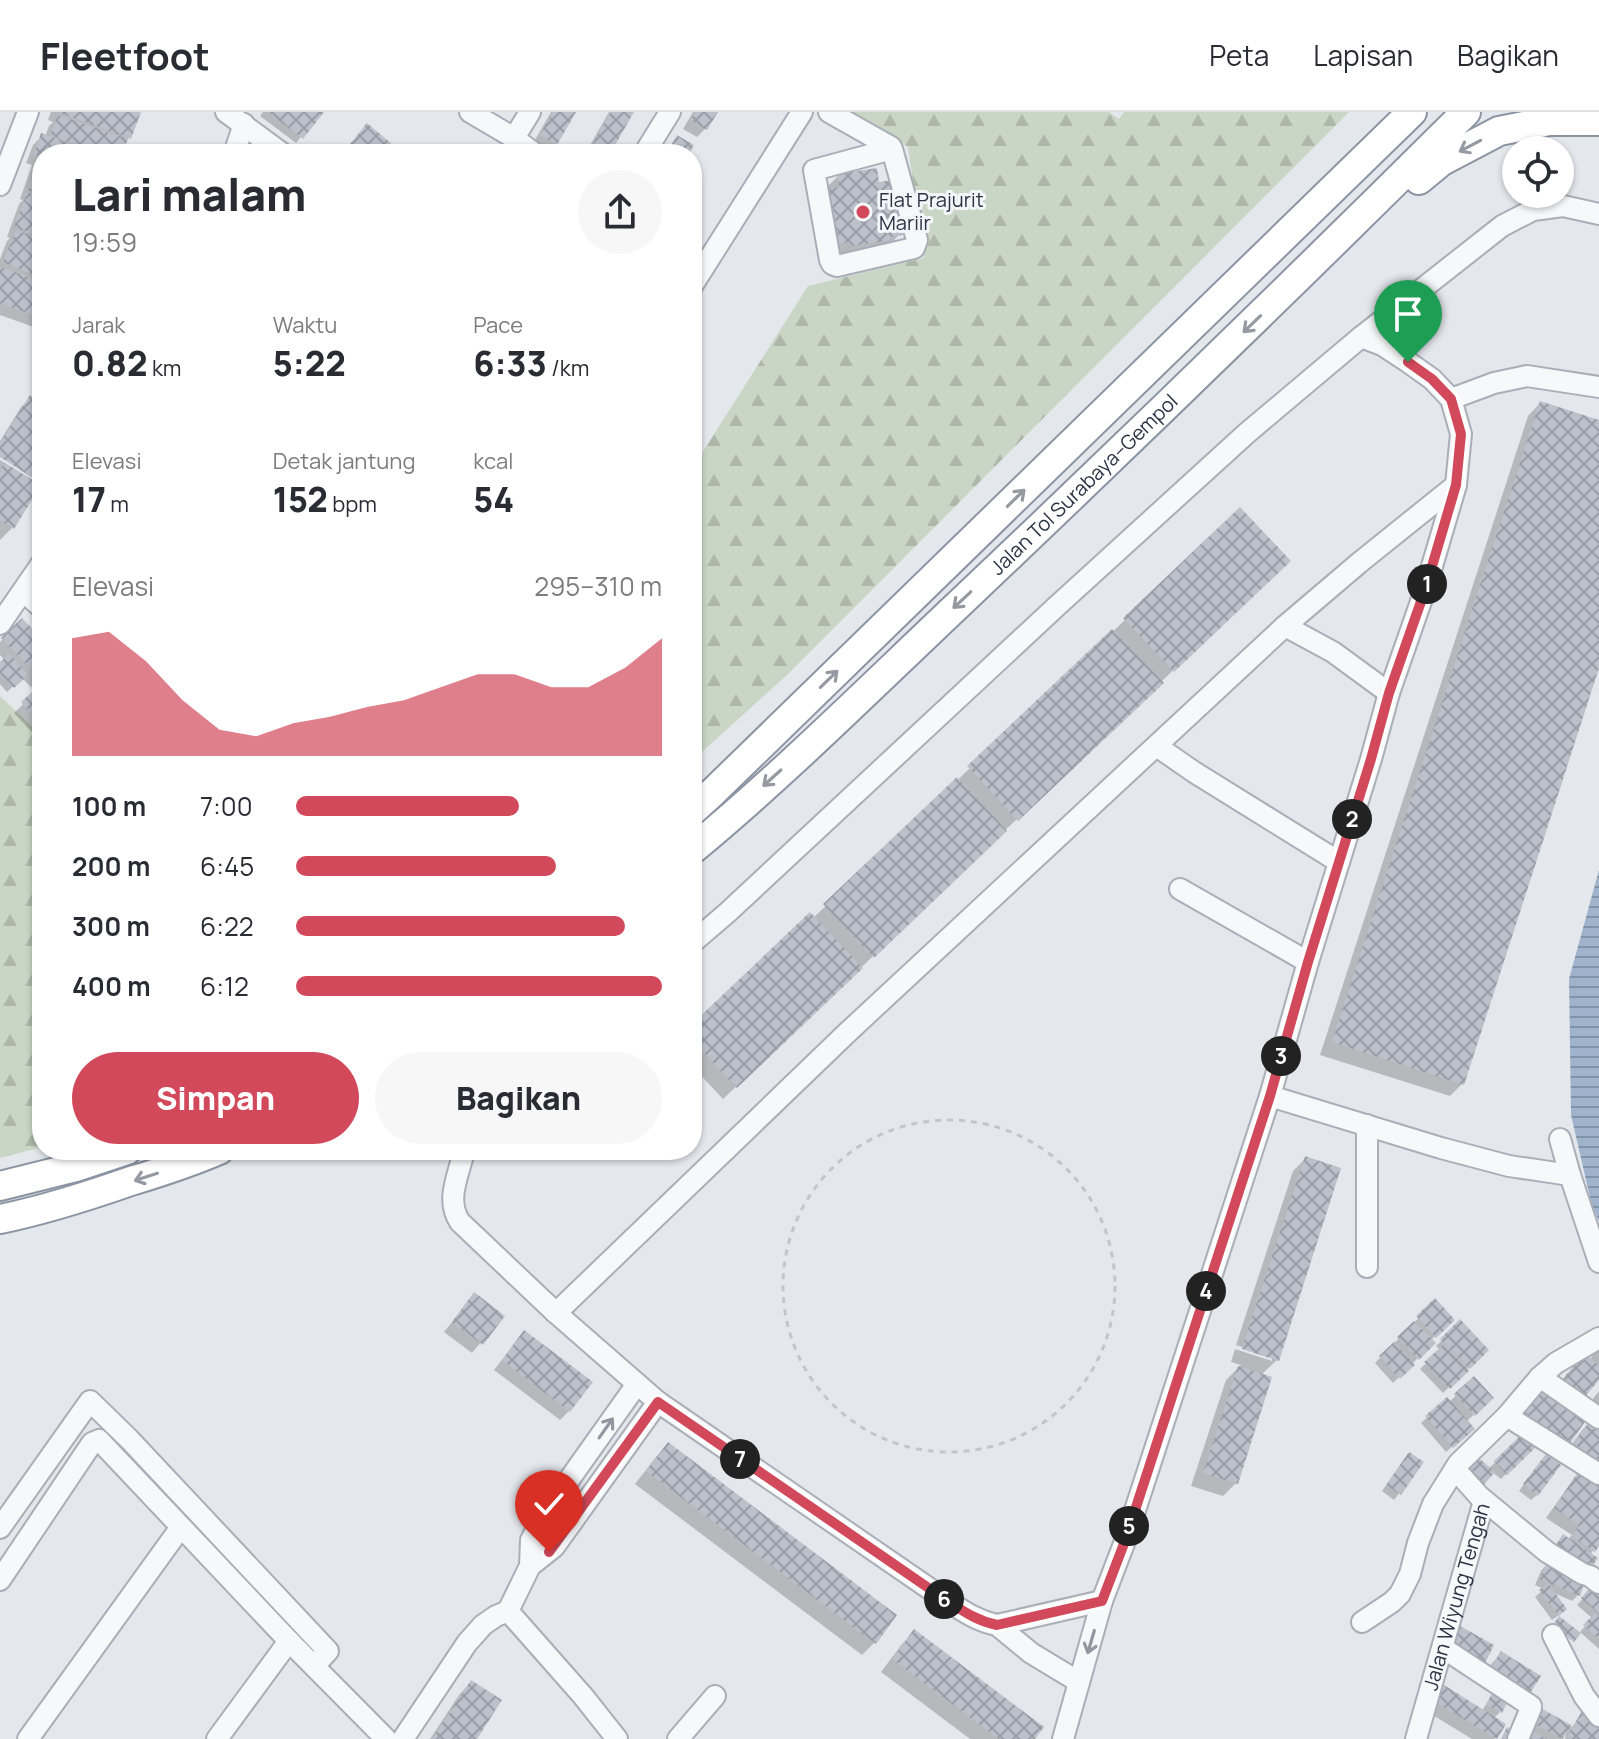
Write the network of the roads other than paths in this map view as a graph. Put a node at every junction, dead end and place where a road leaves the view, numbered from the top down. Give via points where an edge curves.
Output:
1 (28, 112) edge
2 (226, 112) edge
3 (470, 112) edge
4 (530, 112) edge
5 (670, 112) edge
6 (802, 112) edge
7 (829, 112) edge
8 (1405, 112) edge
9 (1412, 112) edge
10 (1466, 112) edge
11 (1599, 121) edge
12 (244, 124) junction
13 (514, 138) junction
14 (237, 144) edge
15 (270, 144) edge
16 (522, 144) edge
17 (650, 144) edge
18 (892, 149) junction
19 (0, 185) edge
20 (1599, 214) edge
21 (1302, 220) junction
22 (702, 270) edge
23 (1287, 291) junction
24 (1361, 337) junction
25 (1599, 387) edge
26 (1451, 399) junction
27 (1456, 485) junction
28 (32, 578) edge
29 (23, 591) junction
30 (32, 599) edge
31 (3, 612) edge
32 (1285, 626) junction
33 (1389, 693) junction
34 (1158, 747) junction
35 (702, 802) edge
36 (702, 841) edge
37 (1339, 862) junction
38 (1180, 889) dead end
39 (702, 934) edge
40 (1308, 962) junction
41 (1270, 1096) junction
42 (1367, 1125) junction
43 (1560, 1139) dead end
44 (97, 1160) edge
45 (196, 1160) edge
46 (462, 1160) edge
47 (1570, 1175) junction
48 (0, 1186) edge
49 (0, 1219) edge
50 (1599, 1262) edge
51 (1367, 1267) dead end
52 (556, 1313) junction
53 (1599, 1338) edge
54 (1540, 1377) junction
55 (637, 1384) junction
56 (658, 1402) junction
57 (1507, 1416) junction
58 (1599, 1418) edge
59 (1455, 1469) junction
60 (1599, 1474) edge
61 (1484, 1501) junction
62 (181, 1527) junction
63 (0, 1528) edge
64 (530, 1566) junction
65 (1596, 1573) edge
66 (0, 1580) edge
67 (1102, 1601) junction
68 (508, 1611) junction
69 (1362, 1622) dead end
70 (997, 1625) junction
71 (1553, 1635) dead end
72 (289, 1641) junction
73 (1443, 1648) junction
74 (314, 1666) junction
75 (1079, 1682) junction
76 (715, 1696) dead end
77 (1599, 1716) edge
78 (28, 1739) edge
79 (217, 1739) edge
80 (386, 1739) edge
81 (403, 1739) edge
82 (617, 1739) edge
83 (678, 1739) edge
84 (1063, 1739) edge
85 (1416, 1739) edge
86 (1518, 1739) edge

1 - 19 street
2 - 12 street
3 - 13 street
4 - 13 street
5 - 17 street
6 - 22 street
7 - 18 street
8 - 21 highway
9 - 21 highway, Jalan Tol Surabaya–Gempol
10 - 23 highway, Jalan Tol Surabaya–Gempol
11 -> 23 highway via 1549,121 1499,131 1442,161
12 - 14 street
12 - 15 street
13 - 16 street
18 - 18 street via 917,240 914,248 832,264 814,170
20 - 24 street via 1563,206 1533,210 1502,226
35 -> 21 highway, Jalan Tol Surabaya–Gempol
23 -> 36 highway, Jalan Tol Surabaya–Gempol
24 - 26 street via 1408,362
24 - 39 street via 1235,444
25 - 26 street via 1527,376
26 - 27 street via 1461,434
27 - 32 street
27 - 33 street
28 - 29 street
29 - 30 street
29 - 31 street
32 - 33 street via 1333,652
32 - 34 street
33 - 37 street
34 - 37 street
34 - 52 street via 849,1031
37 - 40 street
38 - 40 street
40 - 41 street
41 - 42 street
41 - 67 street
42 - 47 street via 1509,1166
42 - 51 street
43 - 47 street
44 - 48 highway
45 -> 49 highway
46 - 52 street via 454,1213
47 - 50 street
52 - 55 street
53 - 54 street
54 - 57 street
54 - 58 street
55 - 56 street
64 -> 55 street via 531,1540 544,1515
56 - 64 street via 554,1547
56 - 70 street via 969,1616
57 - 59 street
57 - 60 street
59 - 61 street, Jalan Wiyung Tengah
59 - 69 street via 1433,1504 1400,1594
61 - 65 street via 1547,1552 1583,1574
61 - 73 street, Jalan Wiyung Tengah
62 - 66 street via 101,1441 94,1441
62 - 72 street
62 - 78 street
63 - 74 street via 90,1401 328,1651
64 - 68 street
67 - 70 street
67 -> 75 street
68 - 81 street via 483,1625 467,1643
68 - 82 street
70 - 75 street
71 - 77 street
72 - 74 street
72 - 79 street
73 - 85 street, Jalan Wiyung Tengah
73 - 86 street via 1531,1706
74 - 80 street
75 - 84 street
76 - 83 street

